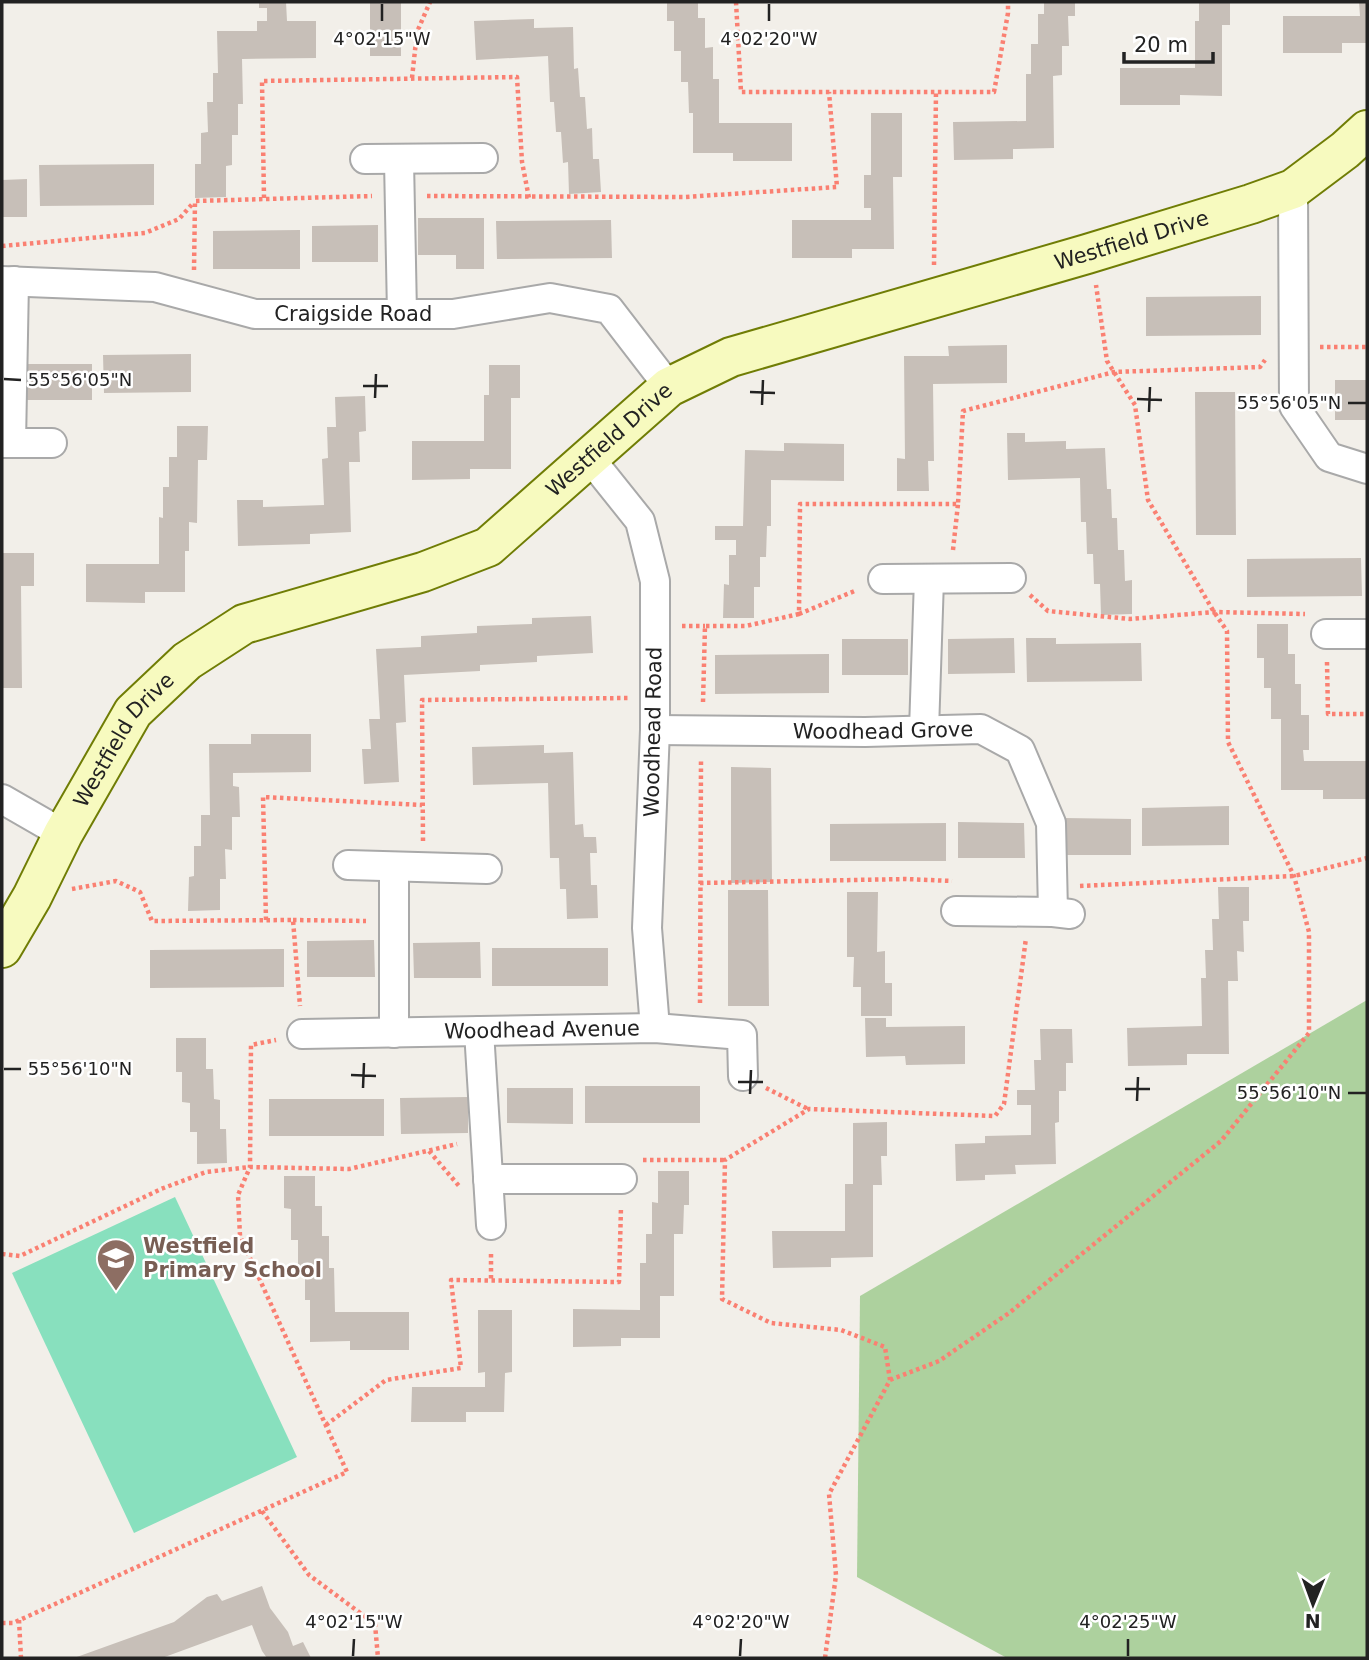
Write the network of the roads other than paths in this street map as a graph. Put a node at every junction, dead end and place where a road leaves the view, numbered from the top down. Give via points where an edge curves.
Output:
1 (1367, 130) edge
2 (483, 158) dead end
3 (366, 159) dead end
4 (400, 160) junction
5 (1293, 189) junction
6 (8, 281) edge
7 (402, 314) junction
8 (669, 387) junction
9 (6, 443) edge
10 (52, 443) dead end
11 (588, 456) junction
12 (1367, 469) edge
13 (1011, 578) road end
14 (883, 579) road end
15 (940, 579) junction
16 (1326, 634) road end
17 (1367, 634) edge
18 (655, 730) junction
19 (924, 730) junction
20 (2, 799) edge
21 (63, 834) junction
22 (348, 865) dead end
23 (394, 867) junction
24 (487, 869) dead end
25 (956, 911) dead end
26 (2, 948) edge
27 (655, 1028) junction
28 (479, 1031) junction
29 (394, 1033) junction
30 (302, 1034) road end
31 (743, 1076) road end
32 (488, 1179) junction
33 (622, 1179) road end
34 (491, 1224) dead end

1 - 5 street, Westfield Drive
2 - 4 street
3 - 4 street
4 - 7 street
5 - 8 street, Westfield Drive via 731,357
5 - 12 street via 1294,406 1329,457
6 - 7 street, Craigside Road via 155,286 255,314
6 - 9 street
7 - 8 street, Craigside Road via 453,314 550,298 609,309
8 - 11 street, Westfield Drive
9 - 10 street
11 - 18 street, Woodhead Road via 640,521 655,581
11 - 21 street, Westfield Drive via 488,547 423,572 244,624 187,660 133,712
13 - 15 street
14 - 15 street
15 - 19 street
16 - 17 street
18 - 19 street, Woodhead Grove
18 - 27 street, Woodhead Road via 647,928
19 - 25 street, Woodhead Grove via 981,729 1020,750 1051,823 1050,913
20 - 21 street
21 - 26 street, Westfield Drive
22 - 23 street
23 - 24 street
23 - 29 street
27 - 28 street, Woodhead Avenue
27 - 31 street, Woodhead Avenue via 742,1035
28 - 29 street, Woodhead Avenue
28 - 32 street
29 - 30 street, Woodhead Avenue
32 - 33 street
32 - 34 street

